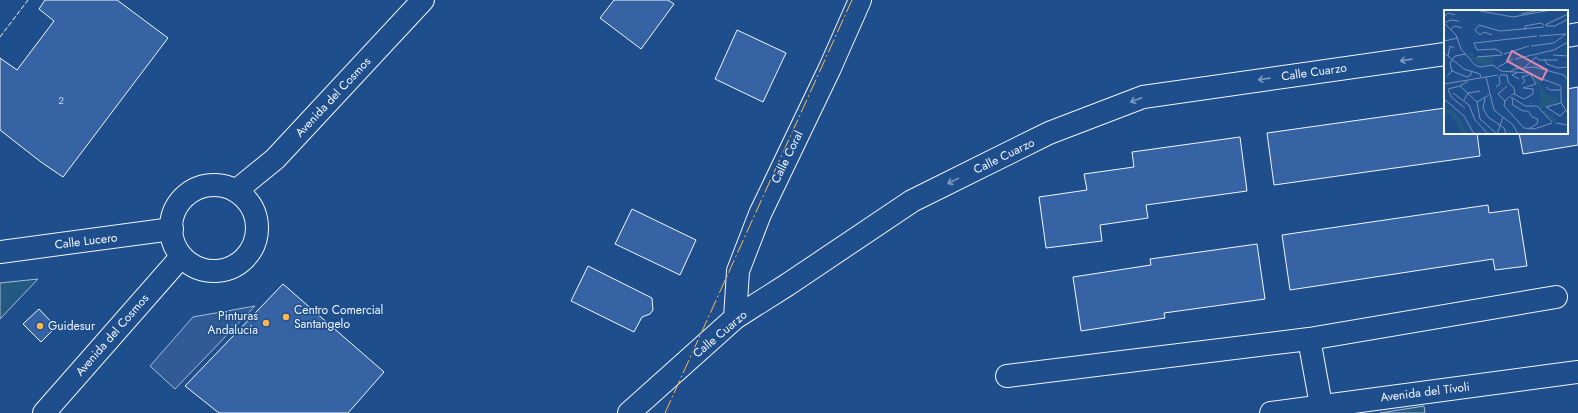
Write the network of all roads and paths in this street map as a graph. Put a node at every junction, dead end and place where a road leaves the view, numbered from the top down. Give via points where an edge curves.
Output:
1 (423, 0) edge
2 (860, 0) edge
3 (1578, 34) edge
4 (1568, 36) edge
5 (1444, 54) edge
6 (237, 190) junction
7 (172, 229) junction
8 (0, 252) edge
9 (181, 257) junction
10 (1556, 297) dead end
11 (735, 318) junction
12 (1309, 339) junction
13 (1578, 372) edge
14 (1007, 376) dead end
15 (1321, 405) junction
16 (44, 413) edge
17 (629, 413) edge
18 (1271, 413) edge

1 - 6 street, Avenida del Cosmos via 275,159
2 - 11 street, Calle Coral via 760,214 738,271
3 - 4 street
5 -> 11 street, Calle Cuarzo via 1143,97 1049,133 912,201 788,286
6 - 7 street via 216,184 201,186 187,194 176,205
6 - 9 street via 251,203 258,220 256,242 250,253 240,264 216,272 198,269
7 - 8 street, Calle Lucero
7 - 9 street via 172,240
9 - 16 street, Avenida del Cosmos
10 - 12 street
11 - 17 street, Calle Cuarzo
12 - 14 street
12 - 15 street
13 - 15 street, Avenida del Tívoli
15 - 18 street, Avenida del Tívoli

